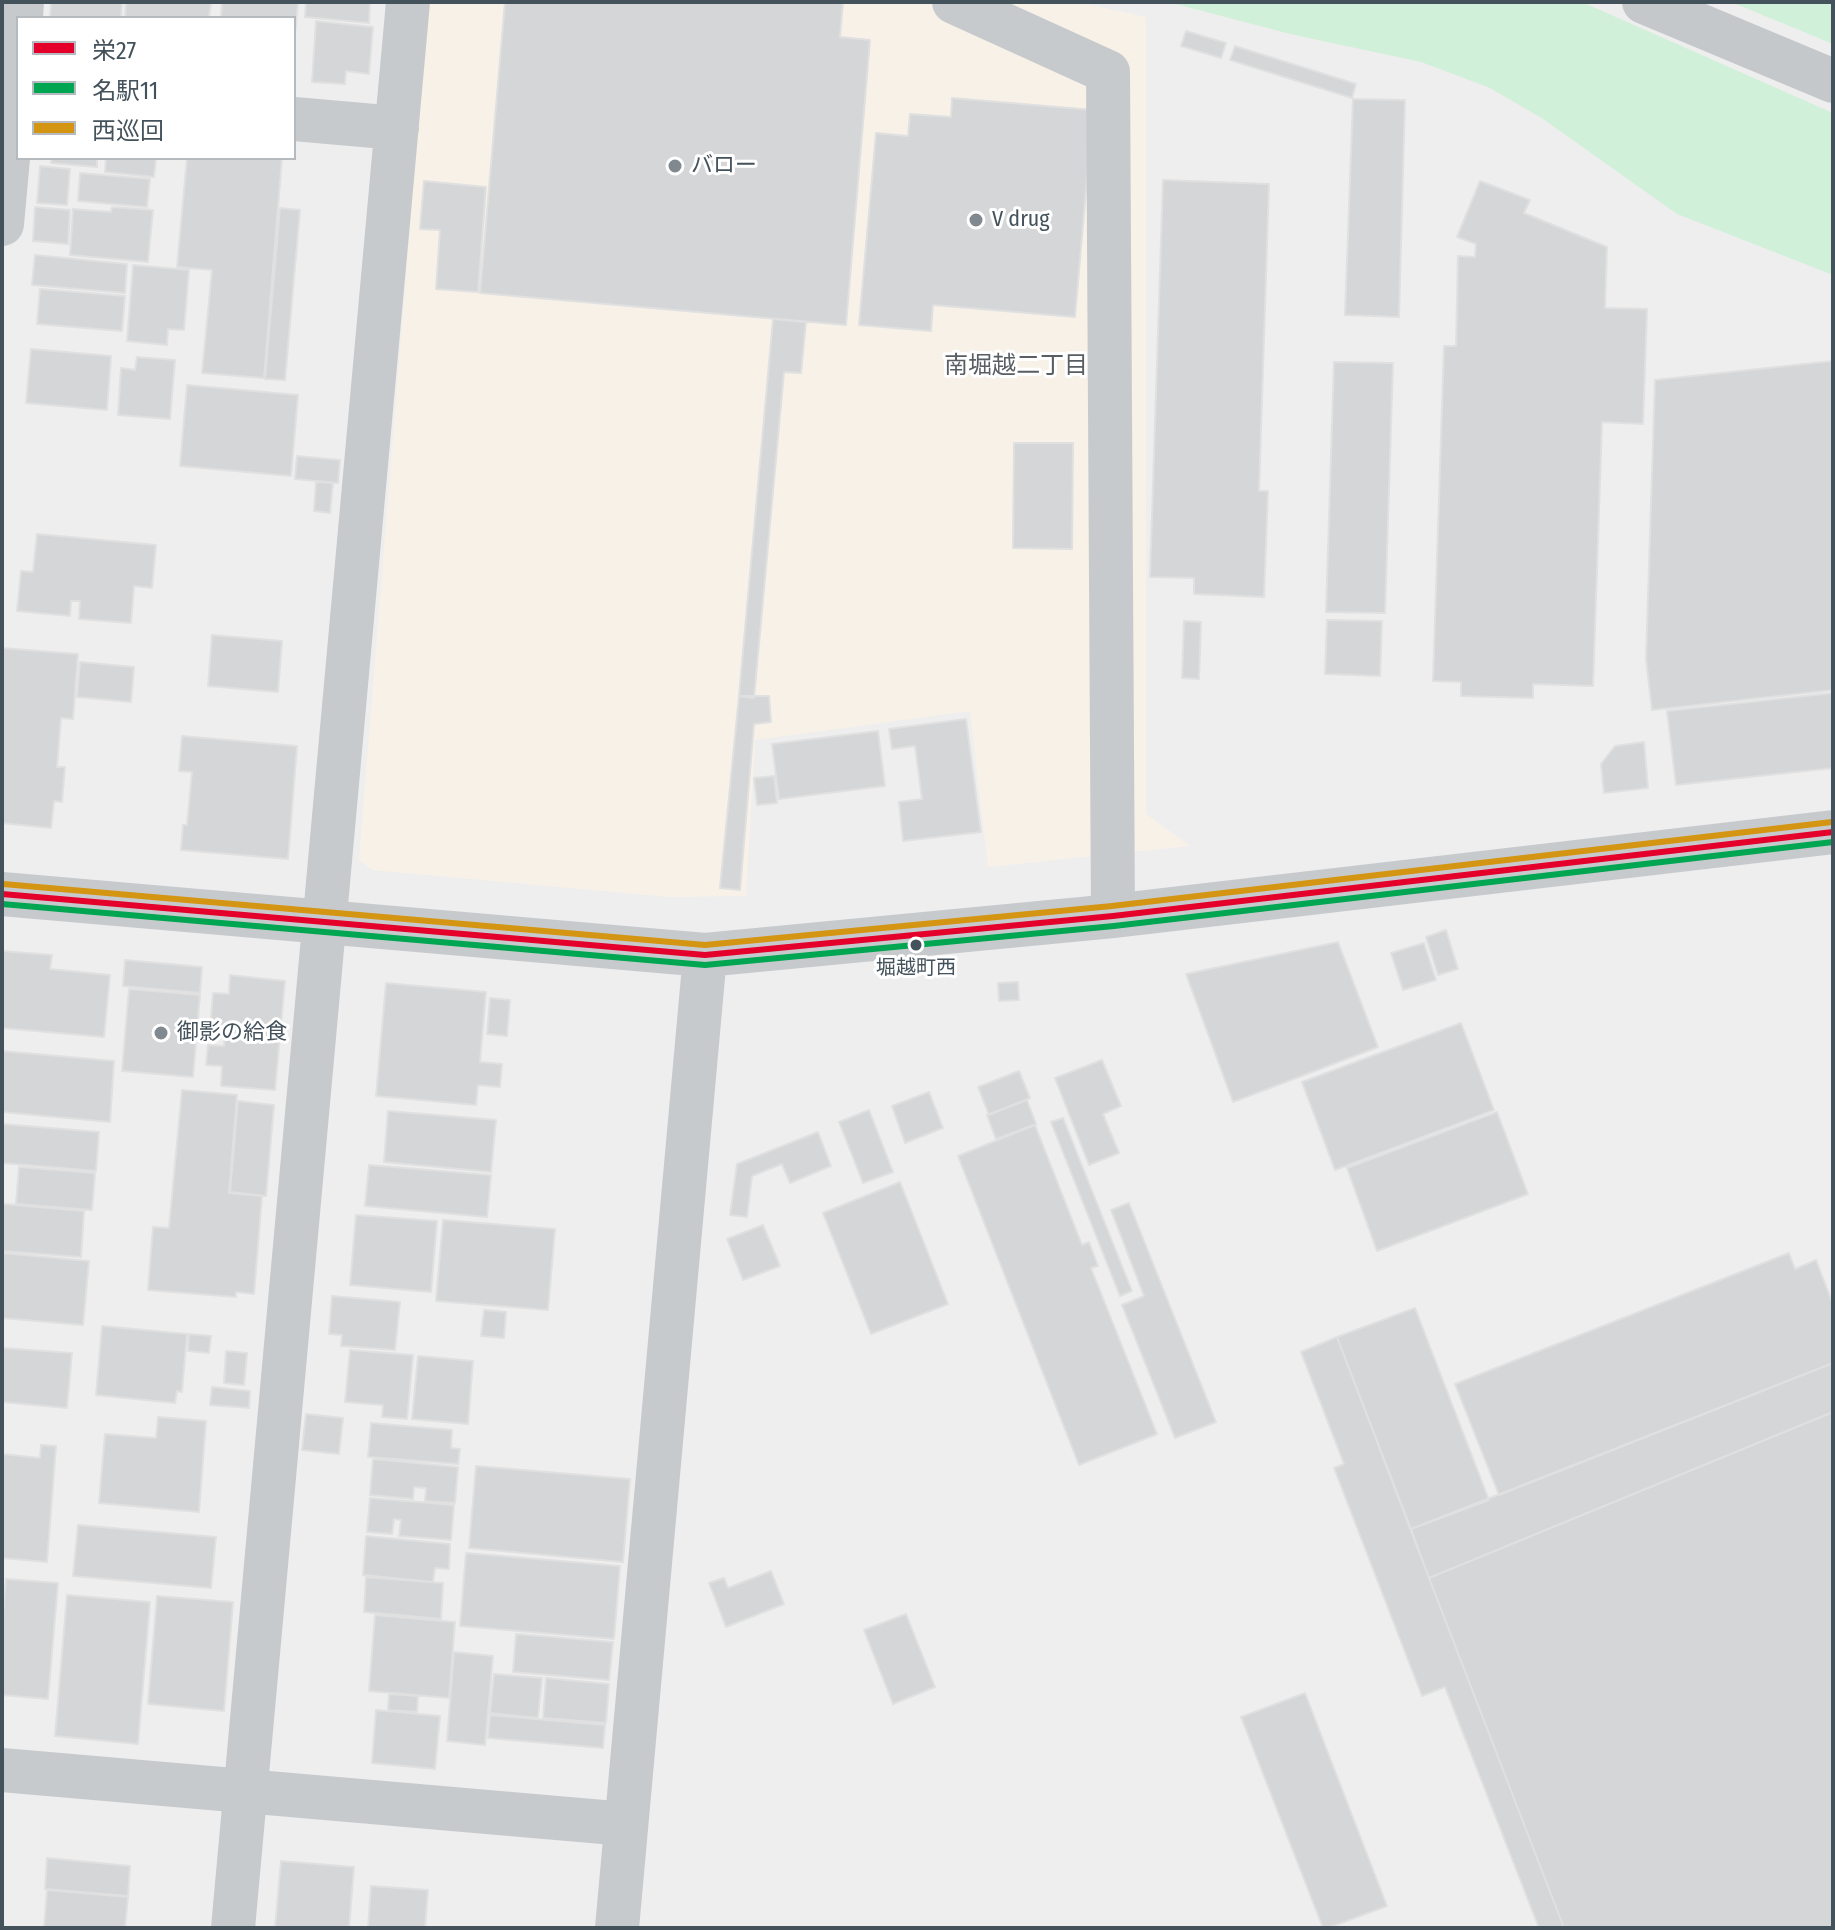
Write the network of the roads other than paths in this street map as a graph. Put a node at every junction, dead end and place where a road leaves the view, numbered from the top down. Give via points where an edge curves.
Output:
1 (408, 2) edge
2 (954, 2) edge
3 (1644, 2) edge
4 (16, 61) edge
5 (1833, 81) edge
6 (11, 92) edge
7 (296, 119) edge
8 (397, 128) junction
9 (2, 224) edge
10 (1833, 832) edge
11 (2, 894) edge
12 (1113, 916) junction
13 (324, 921) junction
14 (705, 955) junction
15 (2, 1770) edge
16 (245, 1791) junction
17 (626, 1824) junction
18 (233, 1928) edge
19 (617, 1928) edge

1 - 8 street
2 - 12 street via 1108,72
3 - 5 main road
4 - 6 street
6 - 9 street
7 - 8 street
8 - 13 street
10 - 12 street
11 - 13 street
12 - 14 street
13 - 14 street
13 - 16 street
14 - 17 street
15 - 16 street
16 - 17 street
16 - 18 street
17 - 19 street

